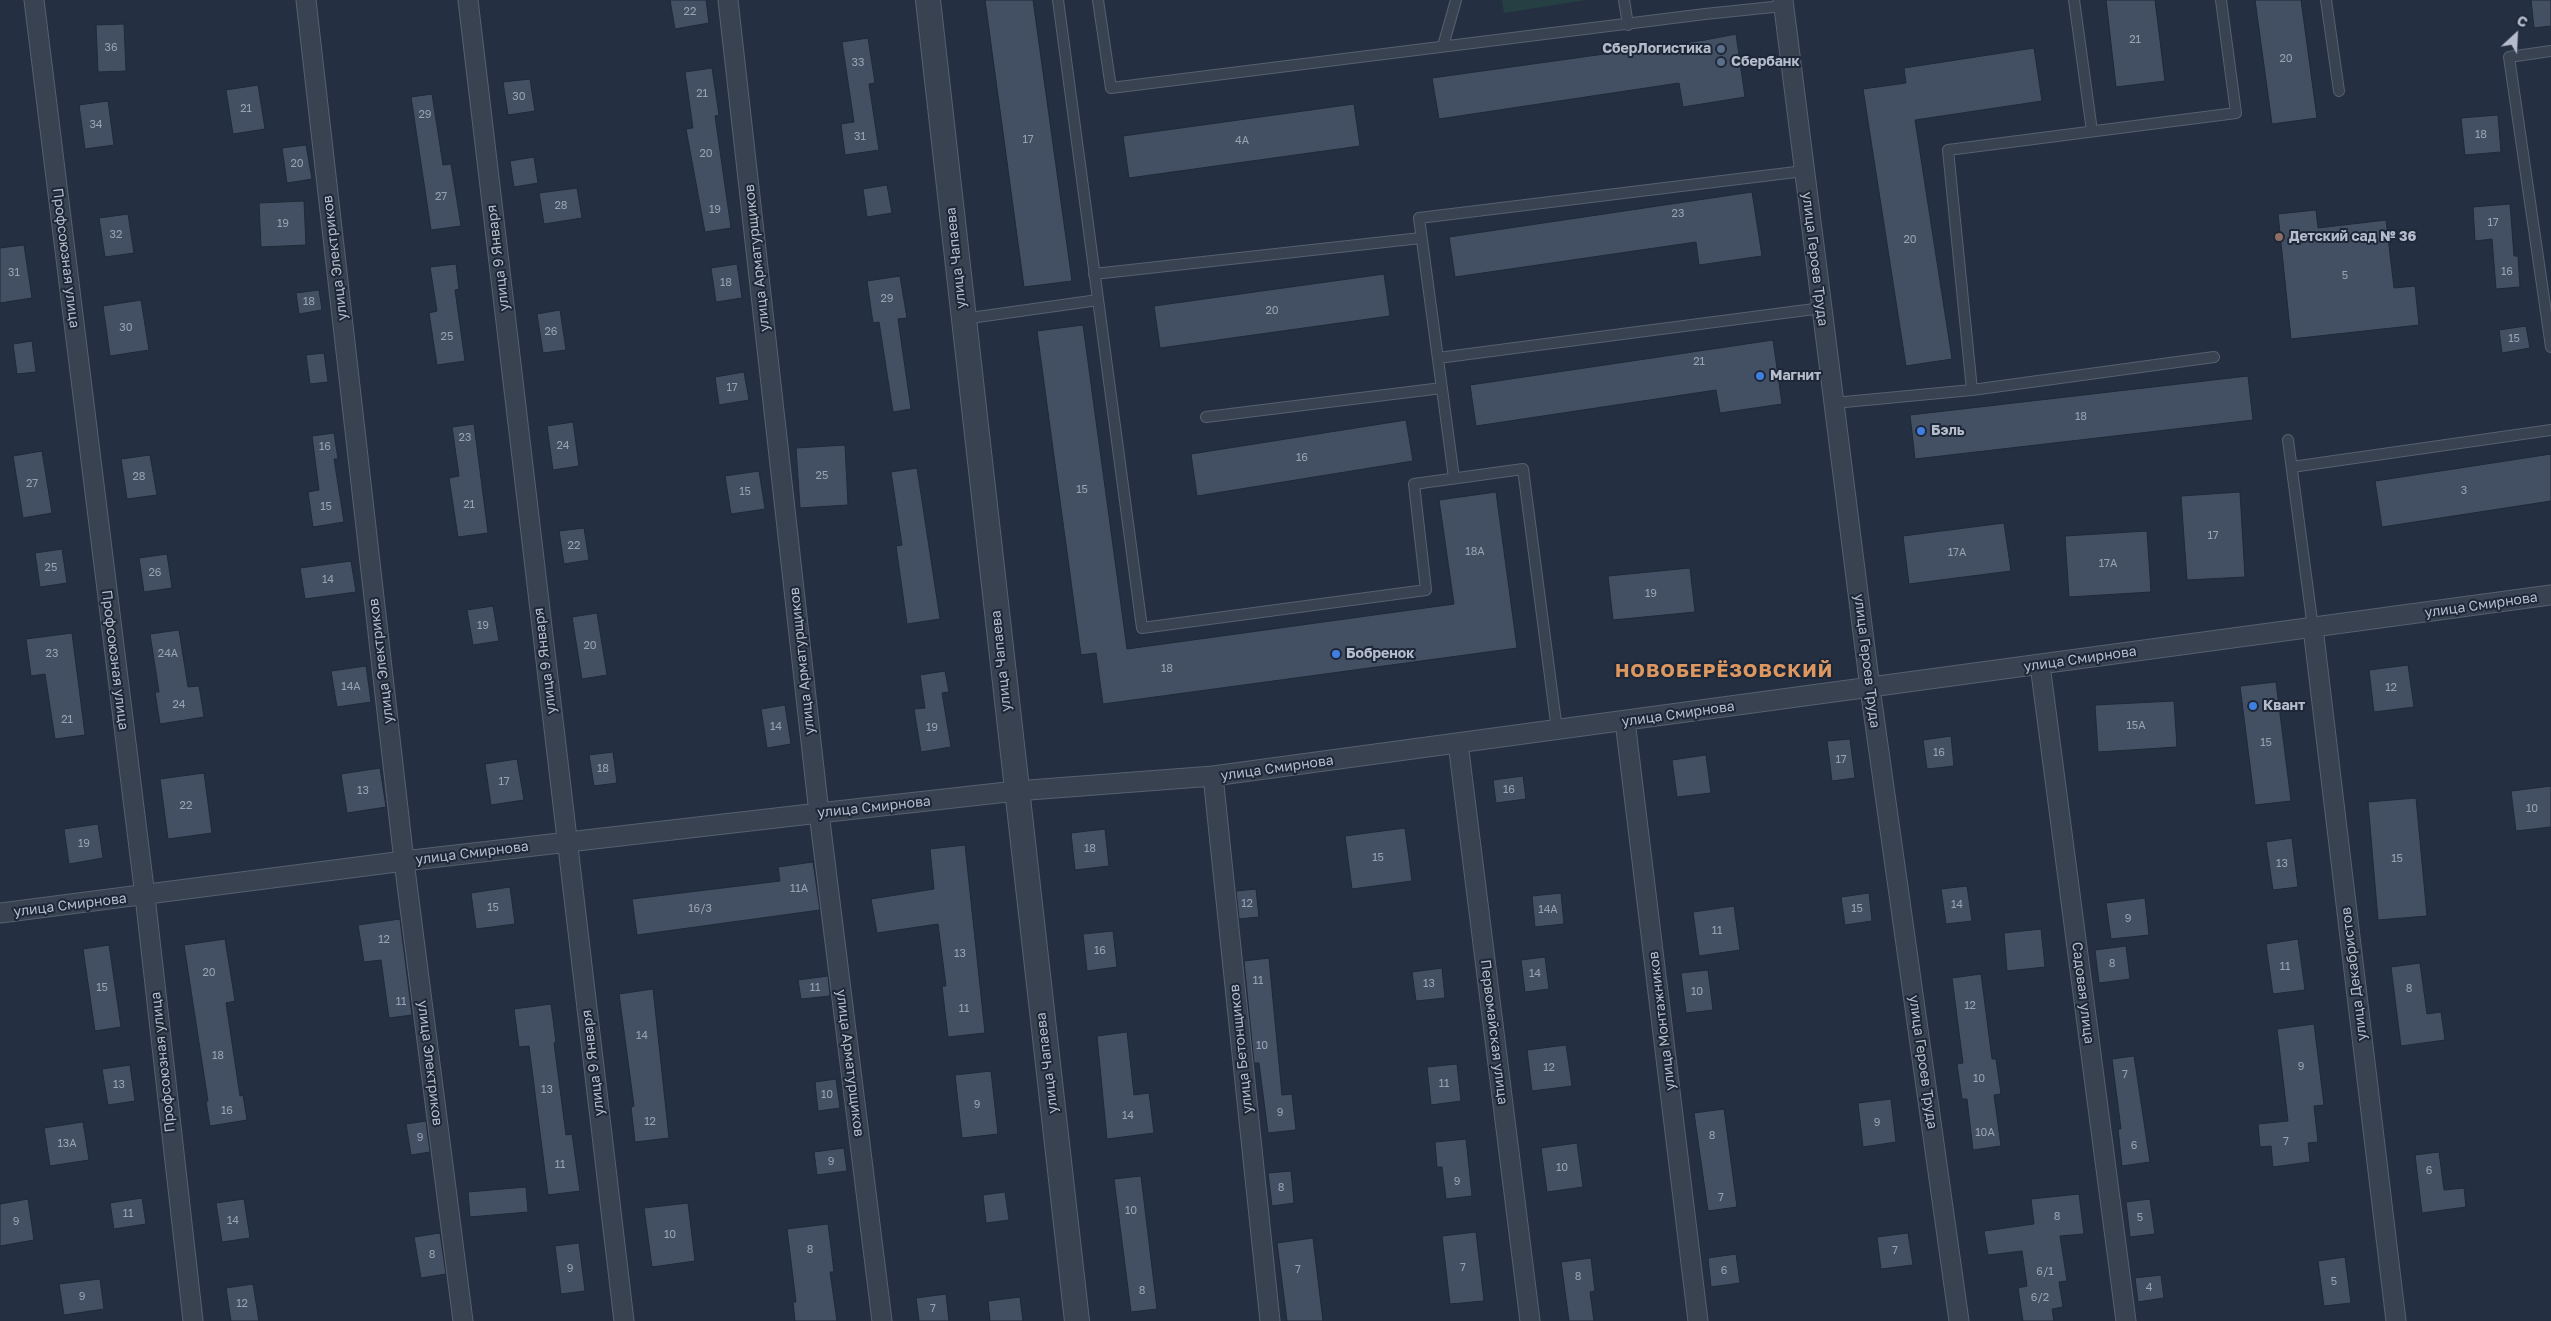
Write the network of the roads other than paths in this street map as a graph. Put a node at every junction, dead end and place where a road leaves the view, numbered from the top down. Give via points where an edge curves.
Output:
1 (34, 0) edge
2 (306, 0) edge
3 (468, 0) edge
4 (728, 0) edge
5 (928, 0) edge
6 (1058, 0) edge
7 (1098, 0) edge
8 (1456, 0) edge
9 (1624, 0) edge
10 (2074, 0) edge
11 (2221, 0) edge
12 (2326, 0) edge
13 (1783, 3) edge
14 (1628, 24) junction
15 (1443, 46) junction
16 (2551, 51) edge
17 (2339, 91) dead end
18 (2092, 131) junction
19 (1804, 171) junction
20 (1420, 238) junction
21 (1094, 274) junction
22 (1098, 300) junction
23 (1822, 308) junction
24 (963, 320) junction
25 (2551, 347) edge
26 (2214, 357) dead end
27 (1438, 358) junction
28 (1442, 388) junction
29 (1972, 390) junction
30 (1834, 403) junction
31 (1206, 417) dead end
32 (2551, 430) edge
33 (2288, 440) dead end
34 (2292, 467) junction
35 (1454, 478) junction
36 (2551, 595) edge
37 (2313, 628) junction
38 (2040, 665) junction
39 (1870, 688) junction
40 (1626, 721) junction
41 (1557, 730) junction
42 (1458, 743) junction
43 (1213, 776) junction
44 (1016, 791) junction
45 (819, 813) junction
46 (566, 842) junction
47 (404, 861) junction
48 (144, 896) junction
49 (0, 913) edge
50 (193, 1321) edge
51 (463, 1321) edge
52 (624, 1321) edge
53 (882, 1321) edge
54 (1077, 1321) edge
55 (1270, 1321) edge
56 (1530, 1321) edge
57 (1698, 1321) edge
58 (1960, 1321) edge
59 (2126, 1321) edge
60 (2396, 1321) edge

1 - 48 street, Профсоюзная улица
2 - 47 street, улица Электриков
3 - 46 street, улица 9 Января
4 - 45 street, улица Арматурщиков
5 - 24 street, улица Чапаева
6 - 21 lane
7 - 15 lane via 1111,88
8 - 15 lane
9 - 14 lane
10 - 18 lane
11 - 18 lane via 2236,113
12 - 17 lane
13 - 14 lane
13 - 19 street, улица Героев Труда
14 - 15 lane
16 - 25 lane via 2509,57
18 - 29 lane via 1948,150
19 - 20 lane via 1418,218
19 - 23 street, улица Героев Труда
20 - 21 lane
20 - 27 lane
21 - 22 lane
22 - 24 lane
22 - 35 lane via 1142,628 1426,590 1414,484
23 - 27 lane
23 - 30 street, улица Героев Труда
24 - 44 street, улица Чапаева
26 - 29 lane
27 - 28 lane
28 - 31 lane
28 - 35 lane
29 - 30 lane
30 - 39 street, улица Героев Труда
32 - 34 lane
33 - 34 lane
34 - 37 lane
35 - 41 lane via 1523,469
36 - 37 street, улица Смирнова
37 - 38 street, улица Смирнова
37 - 60 street, улица Декабристов
38 - 39 street, улица Смирнова
38 - 59 street, Садовая улица
39 - 40 street, улица Смирнова
39 - 58 street, улица Героев Труда
40 - 41 street, улица Смирнова
40 - 57 street, улица Монтажников
41 - 42 street, улица Смирнова
42 - 43 street, улица Смирнова
42 - 56 street, Первомайская улица
43 - 44 street, улица Смирнова
43 - 55 street, улица Бетонщиков
44 - 45 street, улица Смирнова
44 - 54 street, улица Чапаева
45 - 46 street, улица Смирнова
45 - 53 street, улица Арматурщиков
46 - 47 street, улица Смирнова
46 - 52 street, улица 9 Января
47 - 48 street, улица Смирнова
47 - 51 street, улица Электриков
48 - 49 street, улица Смирнова
48 - 50 street, Профсоюзная улица

